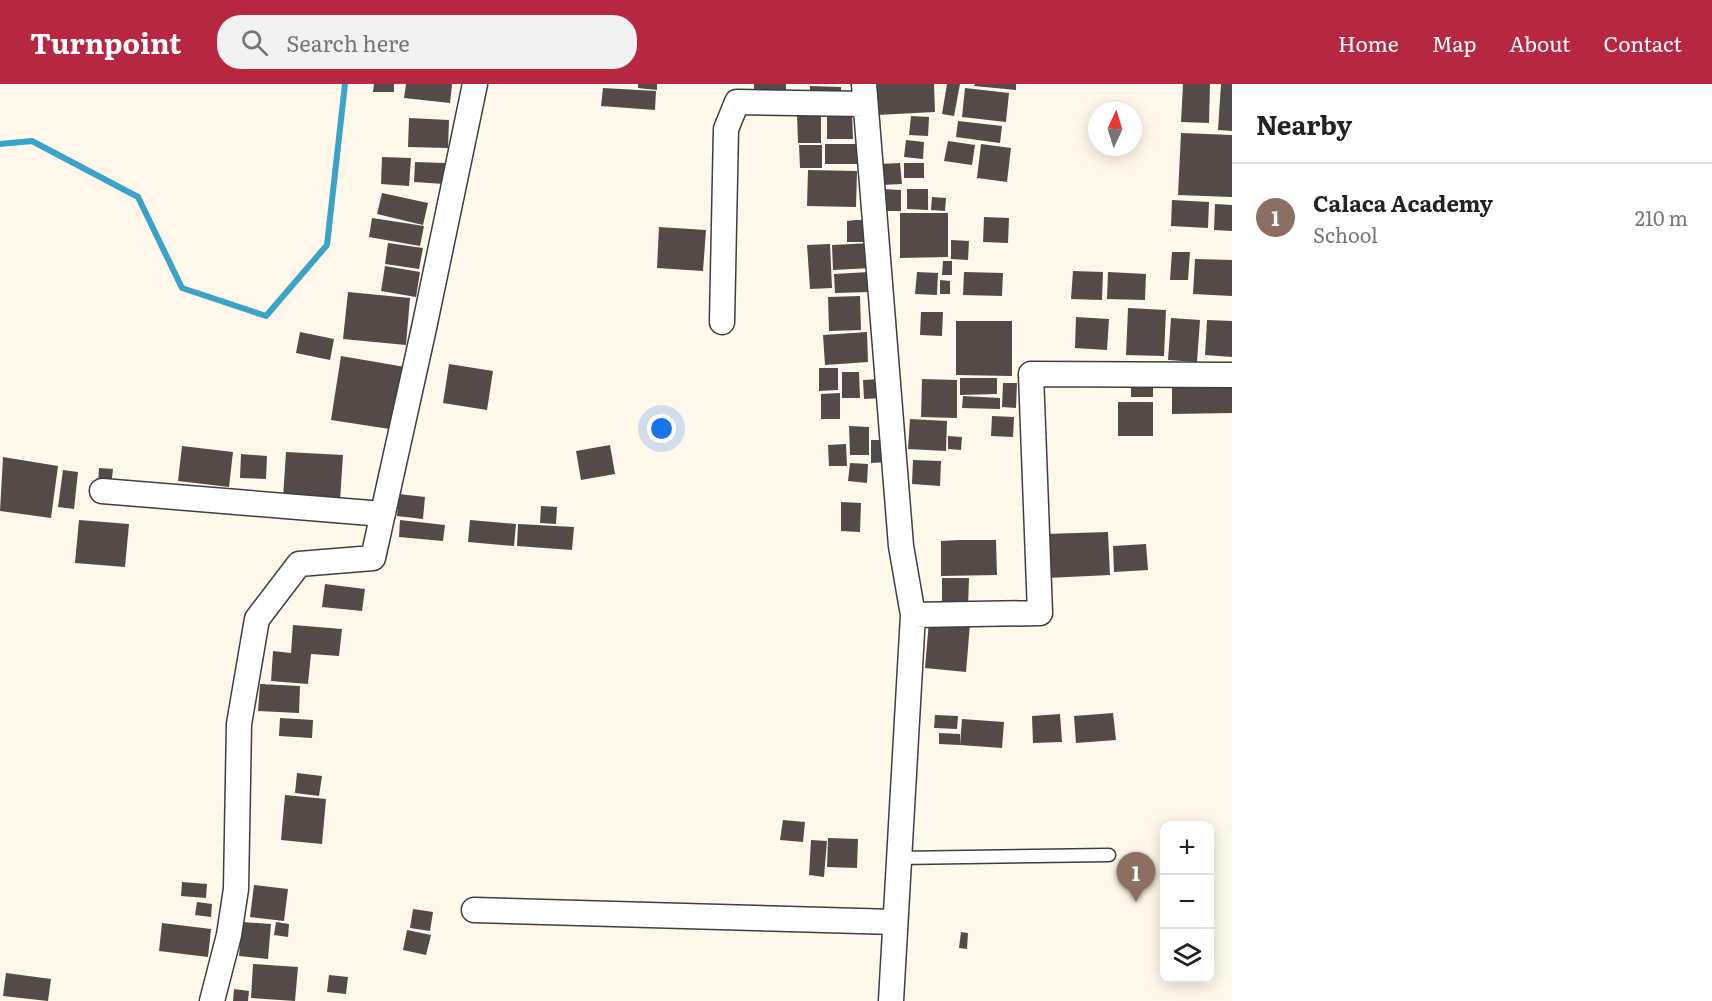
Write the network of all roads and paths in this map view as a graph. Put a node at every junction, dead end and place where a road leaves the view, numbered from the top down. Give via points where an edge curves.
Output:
1 (475, 84) edge
2 (865, 94) edge
3 (722, 322) dead end
4 (1232, 375) edge
5 (102, 491) dead end
6 (383, 514) junction
7 (913, 615) junction
8 (1109, 855) dead end
9 (898, 858) junction
10 (474, 910) dead end
11 (895, 922) junction
12 (212, 1001) edge
13 (891, 1001) edge

1 - 6 street
2 - 3 street via 737,102 726,129
2 - 7 street via 901,546
4 - 7 street via 1031,375 1040,613
5 - 6 street
6 - 12 street via 373,558 299,564 257,619 238,724 236,889
7 - 9 street
8 - 9 lane
9 - 11 street
10 - 11 street
11 - 13 street

